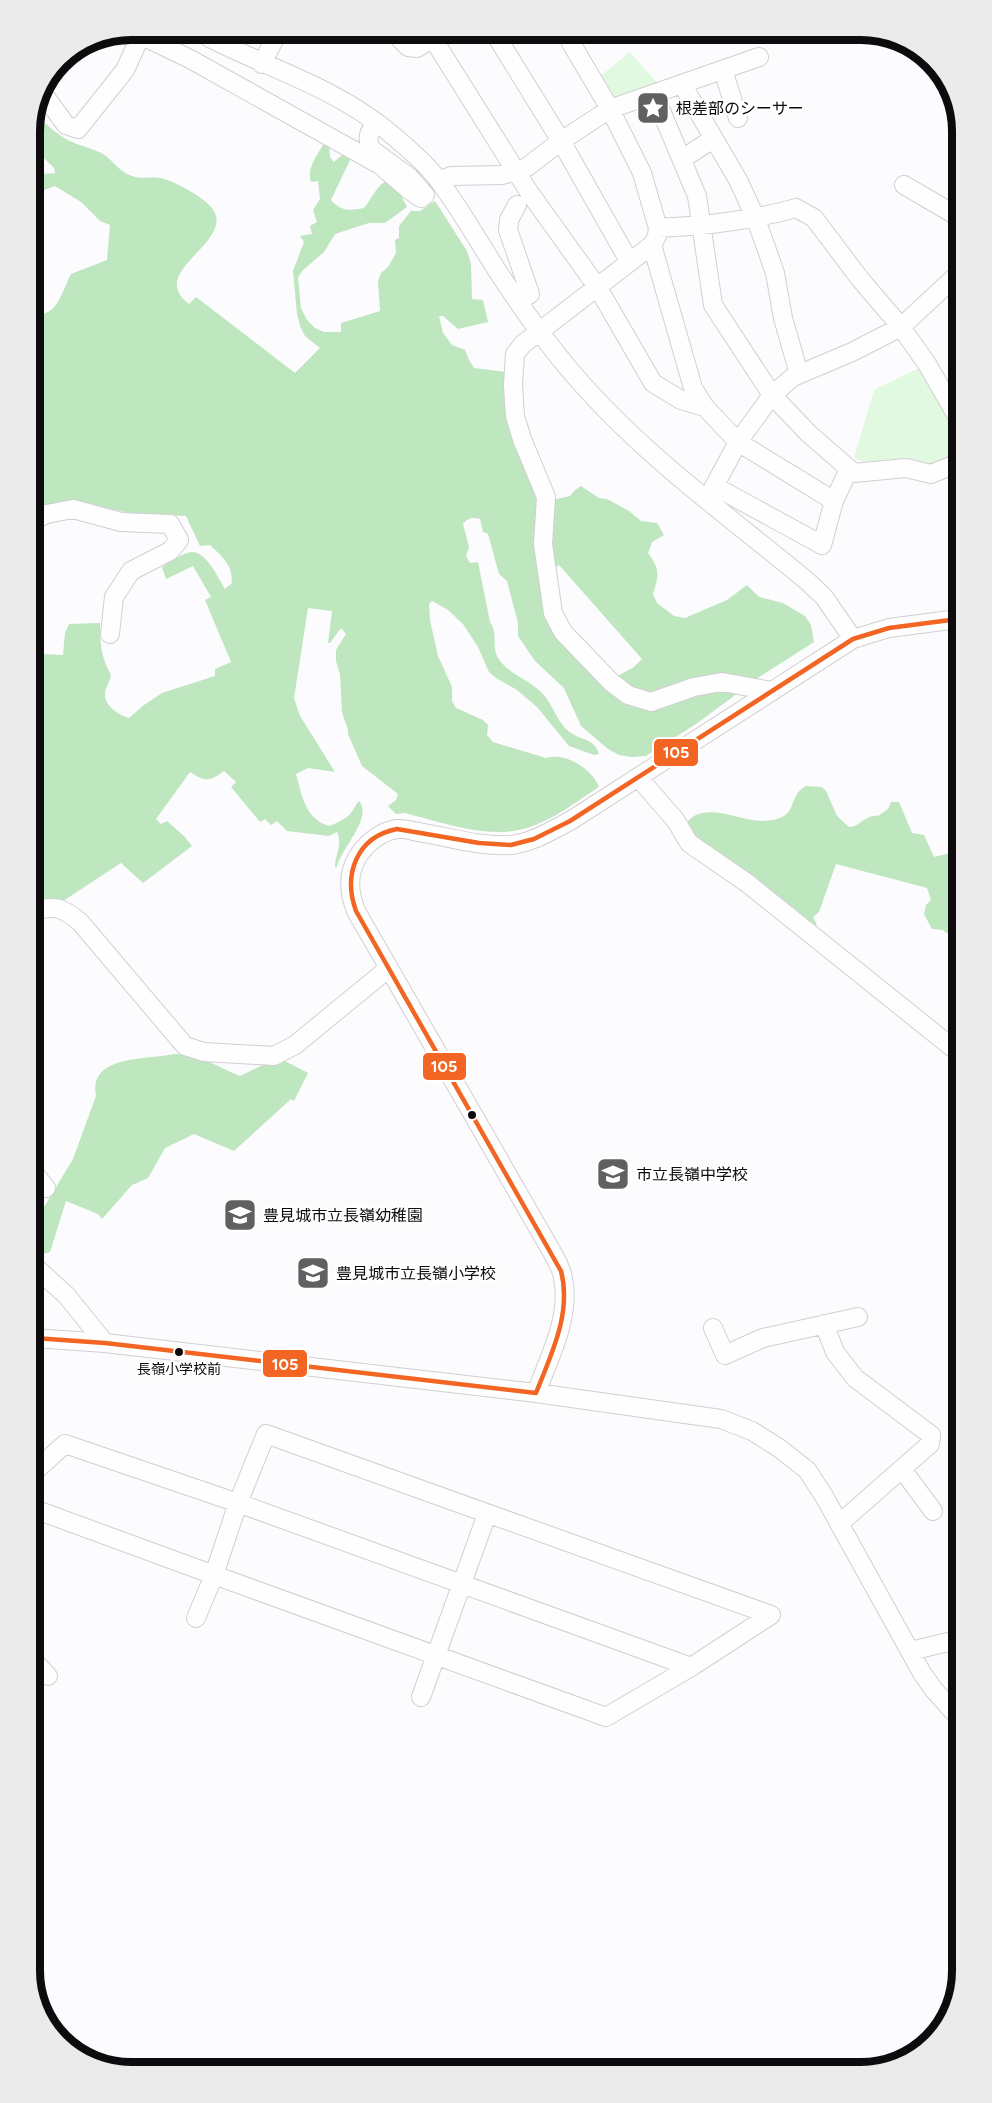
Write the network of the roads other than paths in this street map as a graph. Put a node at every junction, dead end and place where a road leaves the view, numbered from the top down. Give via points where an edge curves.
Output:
1 (140, 41) edge
2 (151, 41) edge
3 (218, 41) edge
4 (274, 41) edge
5 (402, 41) edge
6 (426, 41) edge
7 (437, 41) edge
8 (499, 41) edge
9 (570, 41) edge
10 (759, 57) dead end
11 (262, 64) junction
12 (723, 70) junction
13 (682, 84) junction
14 (654, 94) junction
15 (47, 99) edge
16 (610, 109) junction
17 (738, 118) dead end
18 (376, 123) junction
19 (713, 140) junction
20 (561, 141) junction
21 (682, 159) junction
22 (518, 171) junction
23 (439, 181) junction
24 (904, 185) dead end
25 (517, 205) dead end
26 (952, 213) edge
27 (756, 219) junction
28 (702, 226) junction
29 (655, 236) junction
30 (630, 261) junction
31 (952, 280) edge
32 (598, 288) junction
33 (518, 301) junction
34 (901, 327) junction
35 (540, 332) junction
36 (799, 374) junction
37 (772, 395) junction
38 (705, 407) junction
39 (952, 407) edge
40 (738, 442) junction
41 (952, 465) edge
42 (849, 470) junction
43 (710, 493) junction
44 (834, 501) junction
45 (41, 517) edge
46 (952, 620) edge
47 (110, 634) dead end
48 (853, 639) junction
49 (771, 691) junction
50 (638, 777) junction
51 (41, 909) edge
52 (388, 968) junction
53 (952, 1047) edge
54 (41, 1182) edge
55 (46, 1188) dead end
56 (41, 1272) edge
57 (66, 1295) junction
58 (858, 1317) dead end
59 (824, 1324) junction
60 (712, 1328) dead end
61 (41, 1338) edge
62 (57, 1339) junction
63 (105, 1342) junction
64 (536, 1393) junction
65 (41, 1466) edge
66 (902, 1469) junction
67 (238, 1503) junction
68 (933, 1511) dead end
69 (41, 1512) edge
70 (487, 1514) junction
71 (839, 1524) junction
72 (214, 1575) junction
73 (462, 1584) junction
74 (196, 1618) dead end
75 (952, 1641) edge
76 (910, 1651) junction
77 (436, 1655) junction
78 (692, 1667) junction
79 (41, 1669) edge
80 (48, 1676) dead end
81 (421, 1697) dead end
82 (952, 1710) edge

1 - 15 street via 125,70 78,129 66,125
2 - 18 street via 380,165 421,198 425,195 409,177 371,149 368,134
3 - 11 street
4 - 11 street
5 - 6 street via 417,48
7 - 22 street
8 - 20 street
9 - 16 street
10 - 12 street
11 - 18 street via 343,100
12 - 13 street
12 - 17 street
13 - 14 street
13 - 19 street
14 - 16 street
14 - 21 street
16 - 20 street
16 - 29 street via 642,173
18 - 23 street
19 - 21 street
19 - 27 street
20 - 22 street
20 - 30 street
21 - 28 street via 697,196
22 - 23 street
22 - 32 street
23 - 33 street
24 - 26 street
25 - 33 street via 508,230 530,294
27 - 28 street
27 - 34 street via 796,208 814,218
27 - 36 street via 775,273
28 - 29 street
28 - 37 street via 713,304
29 - 30 street
29 - 38 street via 693,388
30 - 32 street
31 - 34 street
32 - 35 street
32 - 38 street via 653,383 681,400
33 - 35 street
34 - 36 street
34 - 39 street
35 - 43 street via 610,414 686,484
35 - 49 street via 515,354 515,416 546,497 543,544 553,613 563,632 611,682 628,695 651,702 722,682
36 - 37 street
37 - 40 street
37 - 42 street
38 - 40 street
40 - 43 street
40 - 44 street
41 - 42 street via 931,474 906,468 854,473
42 - 44 street
43 - 44 street via 822,545
43 - 48 street via 824,597
45 - 47 street via 73,509 121,522 170,524 179,540 170,551 130,571 114,597
46 - 48 street via 889,628
48 - 49 street
49 - 50 street
50 - 52 street via 570,821 513,845 398,829 381,834 361,850 351,868 349,883 356,910
50 - 53 street via 676,821 689,843 747,883
51 - 52 street via 51,906 66,910 80,922 185,1046 204,1052 274,1056 295,1045
52 - 64 street via 552,1252 563,1278 564,1308 558,1334
54 - 55 street
56 - 57 street
57 - 62 street via 72,1316
57 - 63 street
58 - 59 street
59 - 60 street via 763,1338 725,1355
59 - 66 street via 835,1352 855,1378 931,1435 930,1444
61 - 62 street
62 - 63 street
63 - 64 street
64 - 71 street via 721,1419 752,1431 807,1470
65 - 67 street via 65,1444
66 - 68 street
66 - 71 street
67 - 70 street via 266,1434
67 - 72 street
67 - 73 street
69 - 72 street
70 - 73 street
70 - 78 street via 771,1615
71 - 76 street
72 - 74 street
72 - 77 street
73 - 77 street
73 - 78 street
75 - 76 street
76 - 82 street via 934,1690
77 - 78 street via 606,1717
77 - 81 street
79 - 80 street

